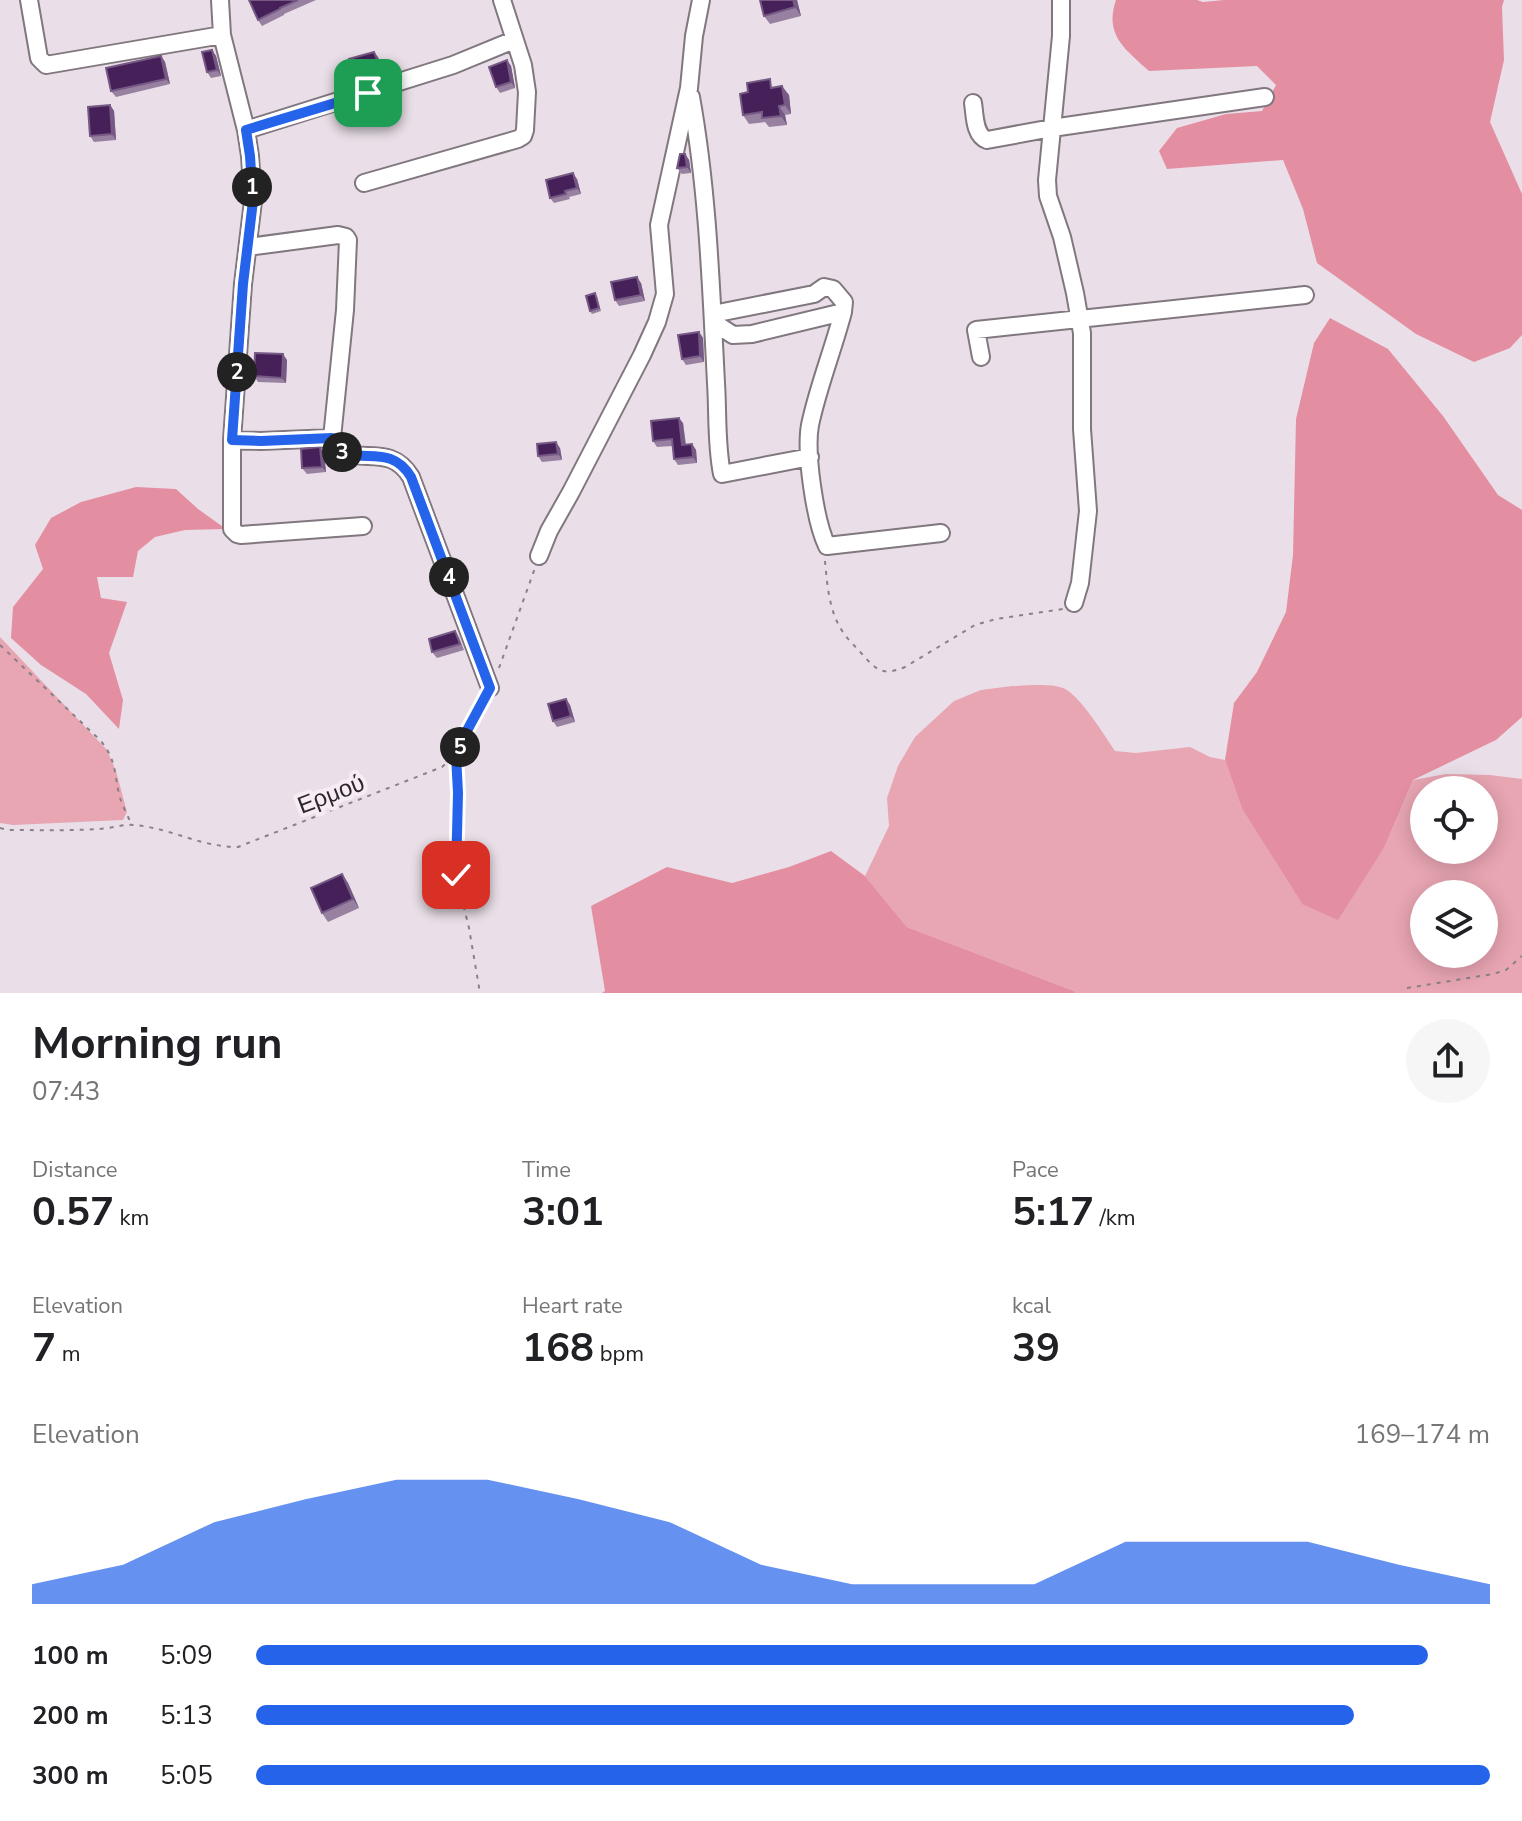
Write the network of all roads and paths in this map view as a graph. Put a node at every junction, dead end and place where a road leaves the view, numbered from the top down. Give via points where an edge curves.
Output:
1 (29, 0) edge
2 (220, 0) edge
3 (502, 0) edge
4 (701, 0) edge
5 (1061, 0) edge
6 (222, 35) junction
7 (514, 40) junction
8 (689, 88) junction
9 (1265, 97) dead end
10 (973, 103) dead end
11 (1052, 128) junction
12 (246, 130) junction
13 (364, 183) dead end
14 (248, 247) junction
15 (1305, 295) dead end
16 (843, 312) junction
17 (713, 318) junction
18 (1080, 319) junction
19 (981, 357) dead end
20 (332, 438) junction
21 (232, 440) junction
22 (810, 457) junction
23 (363, 526) dead end
24 (941, 533) dead end
25 (827, 546) junction
26 (539, 556) joint
27 (1074, 603) joint
28 (0, 645) edge
29 (490, 688) junction
30 (456, 755) junction
31 (131, 824) junction
32 (0, 828) edge
33 (1522, 956) edge
34 (1407, 988) dead end
35 (480, 993) edge

1 - 6 street via 39,58 46,65
2 - 6 street
3 - 7 street
4 - 8 street
5 - 11 street
6 - 12 street
7 - 12 street via 439,70
7 - 13 street via 527,92 523,136
8 - 17 street via 708,224
8 - 26 street via 659,225 665,294 657,322
9 - 11 street
10 - 11 street via 979,133 987,140
11 - 18 street via 1048,196
12 - 14 street via 253,201
14 - 20 street via 338,235 348,240
14 - 21 street
15 - 18 street
16 - 17 street via 733,335
16 - 17 street via 844,302 824,287 814,294
16 - 22 street via 810,426
17 - 22 street via 722,474
18 - 19 street via 976,330
18 - 27 street via 1088,511
20 - 21 street
20 - 29 street via 350,455 386,457 406,467
21 - 23 street via 234,532
22 - 25 street via 816,511
24 - 25 street
25 - 27 path via 827,580 840,629 883,672 905,667 975,625 1060,611
26 - 29 path
28 - 31 path via 108,750
29 - 30 path
30 - 31 path, Ερμού via 442,767 238,847 204,844
30 - 35 path via 456,875
31 - 32 path, Ερμού via 84,830
33 - 34 path via 1493,974

